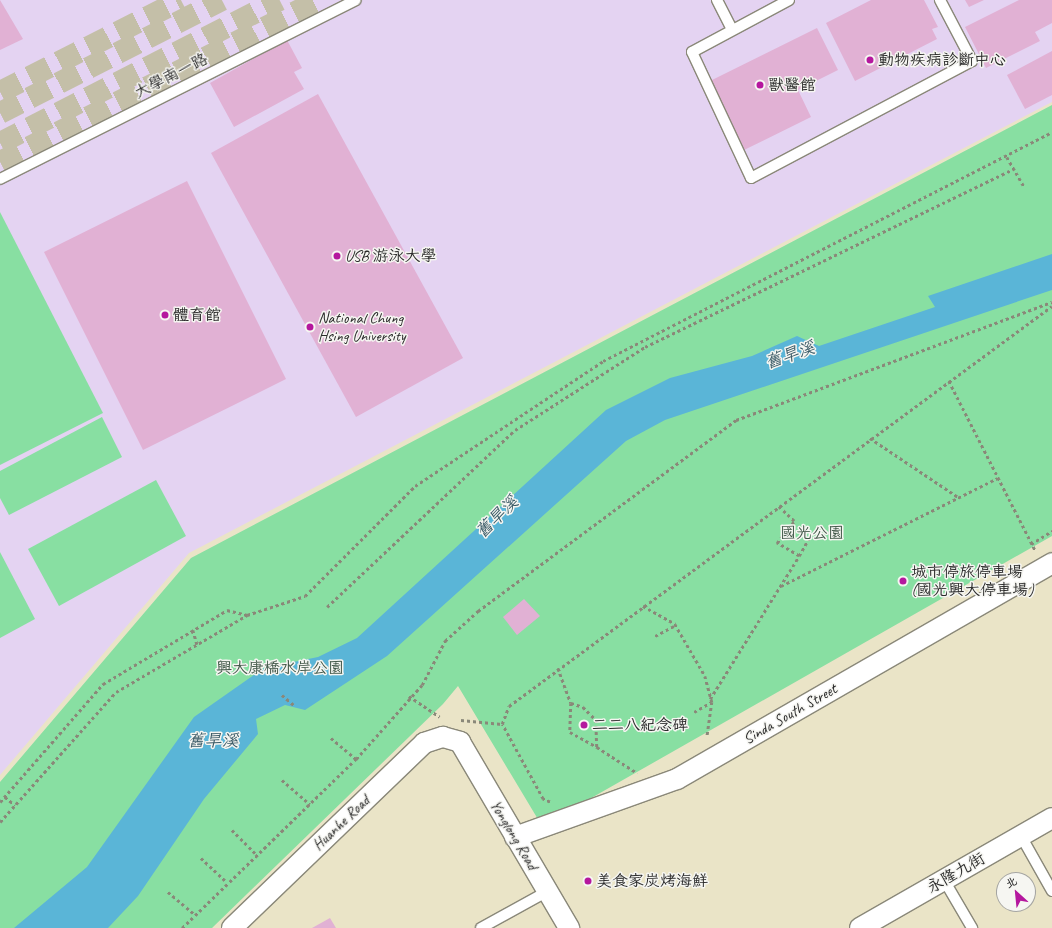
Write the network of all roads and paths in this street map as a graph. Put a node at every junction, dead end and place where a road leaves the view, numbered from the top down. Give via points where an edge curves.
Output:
1 (356, 0) edge
2 (717, 0) edge
3 (789, 0) edge
4 (940, 0) edge
5 (731, 28) junction
6 (1052, 132) edge
7 (1007, 157) junction
8 (1014, 169) junction
9 (0, 179) edge
10 (1024, 187) dead end
11 (1052, 302) edge
12 (1052, 306) edge
13 (949, 381) junction
14 (870, 438) junction
15 (998, 478) junction
16 (958, 498) junction
17 (779, 507) junction
18 (1052, 531) edge
19 (809, 538) dead end
20 (1032, 544) junction
21 (799, 556) junction
22 (1048, 562) edge
23 (781, 586) junction
24 (642, 606) junction
25 (327, 607) dead end
26 (247, 615) junction
27 (676, 625) junction
28 (193, 630) junction
29 (655, 636) dead end
30 (197, 644) junction
31 (558, 668) junction
32 (282, 695) dead end
33 (409, 696) junction
34 (711, 700) junction
35 (571, 703) junction
36 (294, 705) dead end
37 (694, 712) dead end
38 (447, 718) dead end
39 (455, 719) dead end
40 (502, 724) junction
41 (331, 738) dead end
42 (708, 738) dead end
43 (460, 742) joint
44 (597, 747) junction
45 (356, 759) junction
46 (282, 780) dead end
47 (634, 780) dead end
48 (4, 797) junction
49 (0, 802) edge
50 (310, 804) junction
51 (558, 804) dead end
52 (15, 805) junction
53 (1052, 818) edge
54 (0, 822) edge
55 (232, 830) dead end
56 (1021, 836) junction
57 (515, 837) junction
58 (255, 853) junction
59 (202, 858) dead end
60 (944, 880) junction
61 (226, 881) junction
62 (548, 891) junction
63 (1052, 891) edge
64 (168, 892) dead end
65 (195, 915) junction
66 (868, 926) edge
67 (182, 928) edge
68 (232, 928) edge
69 (481, 928) edge
70 (569, 928) edge
71 (972, 928) edge

1 - 9 lane, 大學南一路
2 - 5 lane
3 - 5 lane
4 - 5 lane via 972,61 751,178 692,52
6 - 7 path
7 - 8 path
7 - 26 path via 603,361 415,486 305,596
8 - 10 path
8 - 25 path via 644,347 515,430
11 - 33 path via 736,420 478,611 445,641 422,685
12 - 13 path
13 - 14 path
13 - 15 path
14 - 16 path
14 - 17 path
15 - 16 path
15 - 20 path
16 - 23 path
17 - 21 path via 794,521 777,543
17 - 24 path
18 - 20 path
19 - 21 path
20 - 22 path
21 - 23 path
22 - 57 street, Sinda South Street via 677,779
23 - 34 path
24 - 27 path
24 - 31 path
26 - 28 path via 226,610
26 - 30 path
27 - 29 path
27 - 34 path via 705,676
28 - 30 path
28 - 48 path via 103,684
30 - 52 path via 116,692
31 - 35 path
31 - 40 path via 509,706
32 - 36 path
33 - 38 path via 439,717
33 - 45 path
34 - 37 path
34 - 42 path
35 - 44 path via 583,707 596,720
35 - 44 path via 570,732
39 - 40 path
40 - 51 path via 543,799
41 - 45 path
43 - 57 street, Yonglong Road
43 - 68 street, Huanhe Road via 444,737 424,743
44 - 47 path via 640,776
45 - 50 path
46 - 50 path
48 - 49 path
48 - 52 path
50 - 58 path
52 - 54 path
53 - 56 street, 永隆九街
55 - 58 path
56 - 60 street, 永隆九街
56 - 63 lane
57 - 62 street, Yonglong Road
58 - 61 path
59 - 61 path
60 - 66 street, 永隆九街
60 - 71 lane
61 - 65 path
62 - 69 lane
62 - 70 street, Yonglong Road
64 - 65 path
65 - 67 path

